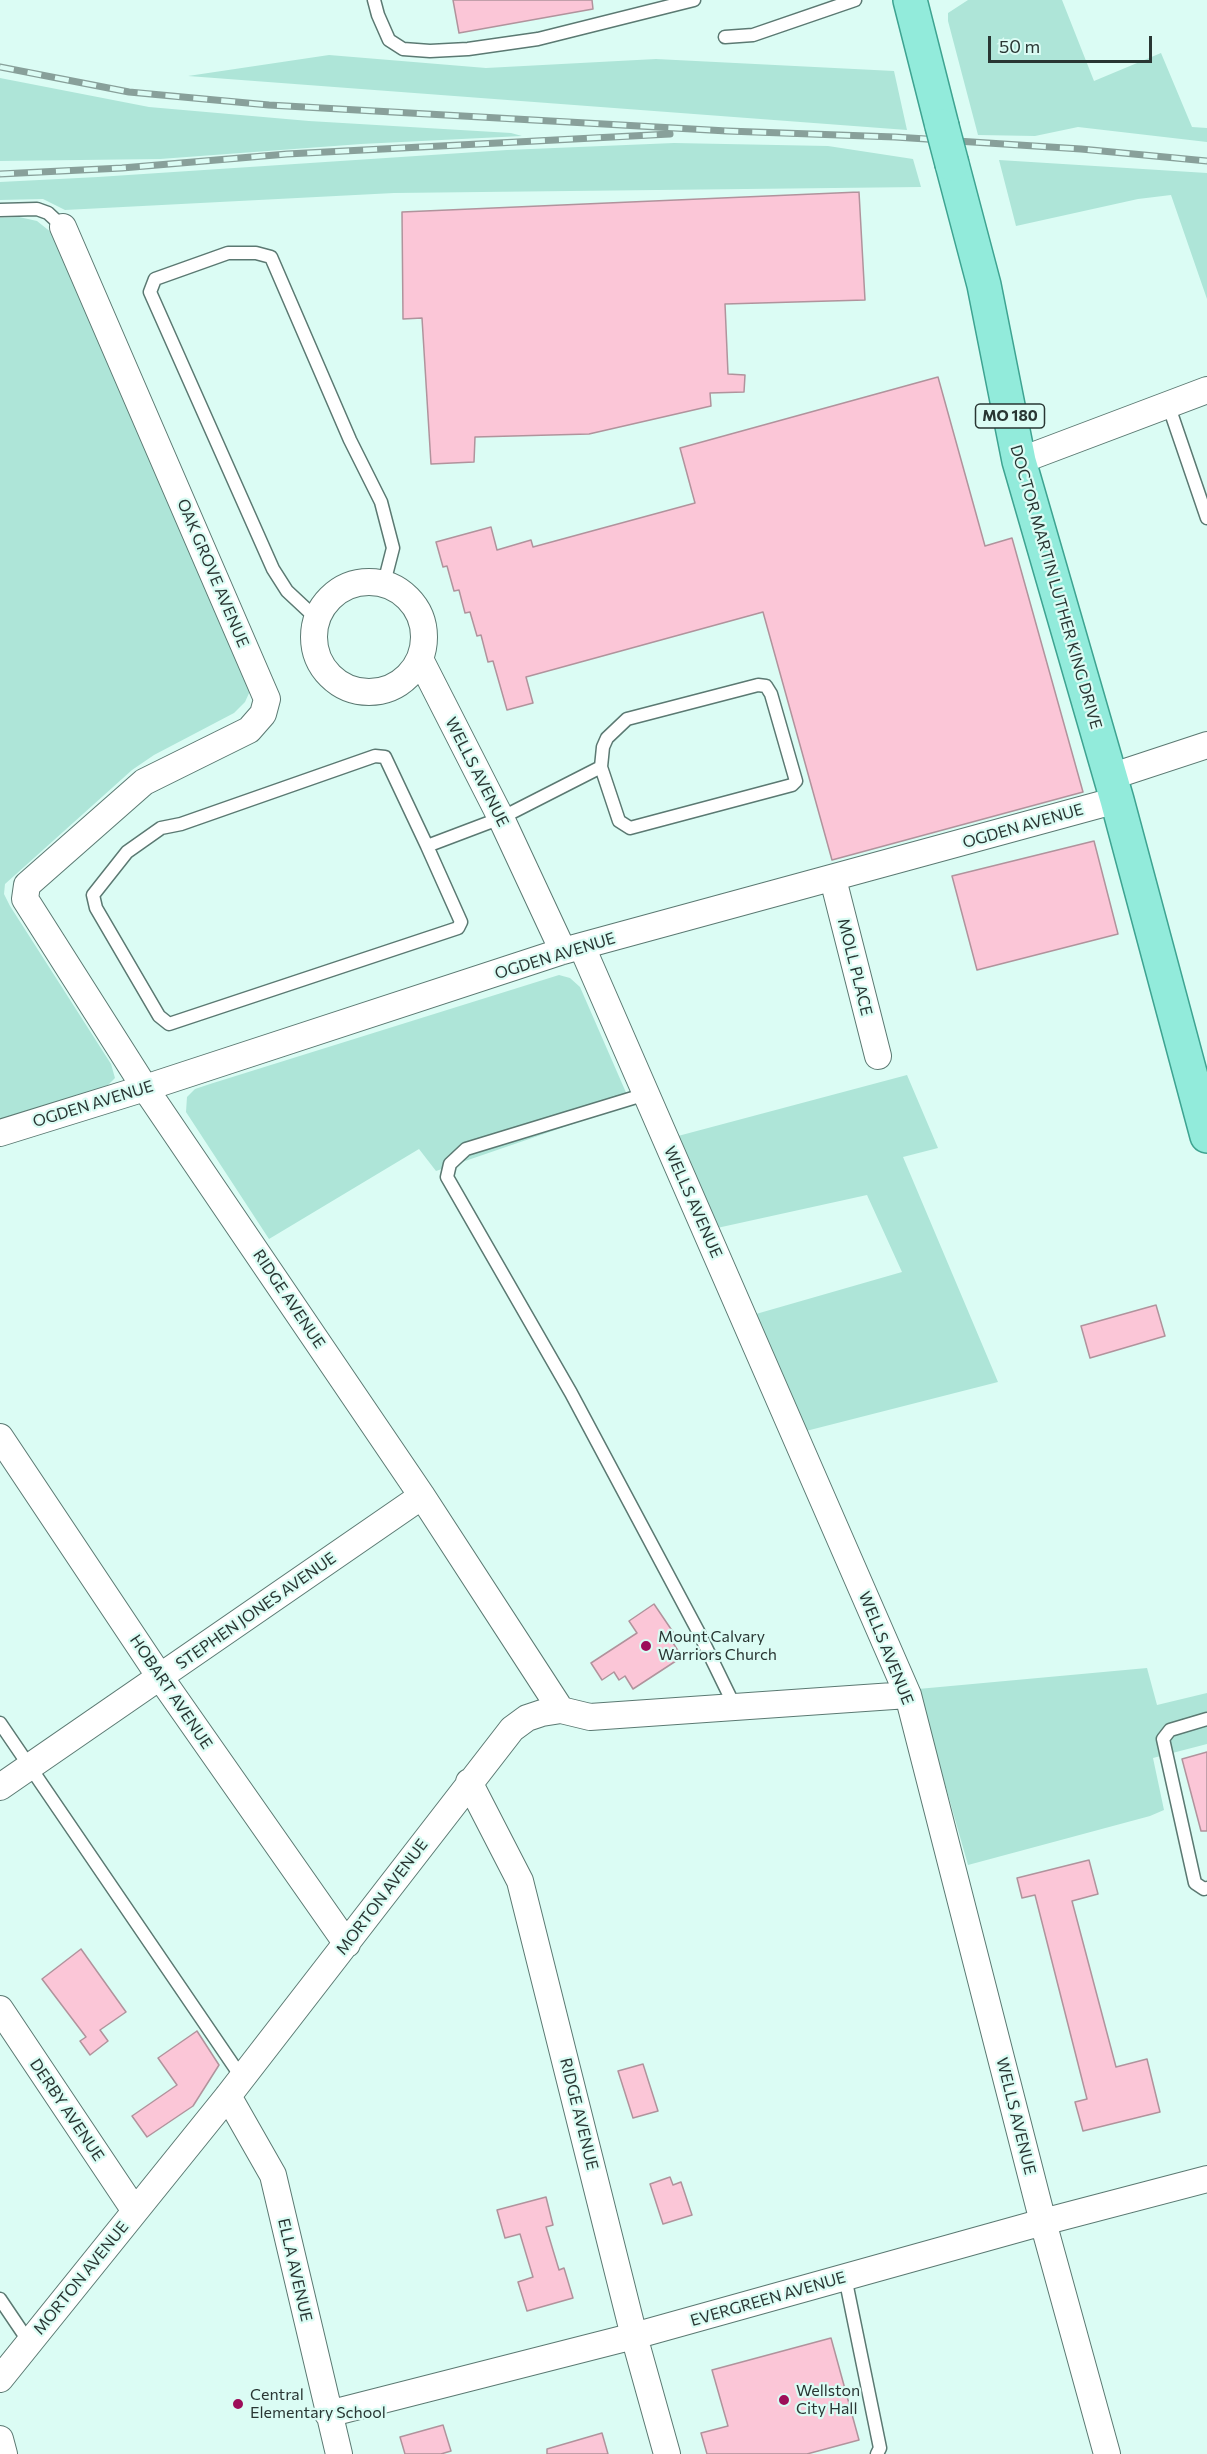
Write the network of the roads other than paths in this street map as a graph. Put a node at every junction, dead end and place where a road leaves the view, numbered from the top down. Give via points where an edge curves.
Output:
1 (374, 0) edge
2 (694, 0) edge
3 (855, 0) edge
4 (912, 1) edge
5 (725, 37) dead end
6 (0, 210) edge
7 (63, 228) joint
8 (1207, 390) edge
9 (1168, 404) junction
10 (1019, 461) junction
11 (1207, 518) edge
12 (384, 584) junction
13 (317, 619) junction
14 (420, 659) junction
15 (1207, 745) edge
16 (601, 767) junction
17 (1113, 788) junction
18 (501, 818) junction
19 (427, 846) junction
20 (833, 879) junction
21 (27, 885) joint
22 (573, 949) junction
23 (878, 1056) dead end
24 (145, 1088) junction
25 (1201, 1088) edge
26 (646, 1094) junction
27 (0, 1133) edge
28 (1207, 1136) edge
29 (0, 1437) edge
30 (422, 1496) junction
31 (160, 1677) junction
32 (908, 1695) junction
33 (735, 1707) junction
34 (561, 1710) junction
35 (1207, 1719) edge
36 (0, 1723) edge
37 (29, 1767) junction
38 (469, 1782) junction
39 (0, 1787) edge
40 (1207, 1888) edge
41 (347, 1944) junction
42 (0, 2009) edge
43 (235, 2087) junction
44 (1207, 2179) edge
45 (135, 2211) junction
46 (1043, 2222) junction
47 (845, 2277) junction
48 (0, 2299) edge
49 (634, 2336) junction
50 (29, 2342) junction
51 (0, 2379) edge
52 (328, 2414) junction
53 (0, 2439) edge
54 (4, 2454) edge
55 (339, 2454) edge
56 (667, 2454) edge
57 (877, 2454) edge
58 (1107, 2454) edge

1 - 2 lane via 389,40 403,49 430,51 538,39
3 - 5 lane via 753,35
4 - 10 main road, DOCTOR MARTIN LUTHER KING DRIVE / MO 180, bridge via 984,285
6 - 7 lane, OAK GROVE AVENUE via 37,209 48,213
7 - 21 street, OAK GROVE AVENUE via 267,699 263,714 249,730 144,782
8 - 9 street
9 - 10 street
9 - 11 lane
10 - 17 main road, DOCTOR MARTIN LUTHER KING DRIVE / MO 180
12 - 13 street via 365,582 347,586 331,596
12 - 13 lane via 393,548 381,502 350,440 272,257 228,253 155,279 150,292 273,569 286,591
12 - 14 street via 401,592 414,605 422,622 424,640
13 - 14 street via 314,647 320,663 331,678 346,687 363,692 398,685
14 - 18 street, WELLS AVENUE
15 - 17 street, OGDEN AVENUE
16 - 16 lane via 619,821 630,828 792,785 796,780 771,694 766,686 758,685 627,719 607,738
16 - 18 lane
17 - 20 street, OGDEN AVENUE
17 - 25 main road, DOCTOR MARTIN LUTHER KING DRIVE / MO 180
18 - 19 lane
18 - 22 street, WELLS AVENUE
19 - 19 lane via 385,758 375,756 162,828 127,852 93,895 96,908 159,1016 169,1024 458,928 461,922
20 - 22 street, OGDEN AVENUE
20 - 23 street, MOLL PLACE
21 - 24 street, RIDGE AVENUE via 25,899
22 - 24 street, OGDEN AVENUE
22 - 26 street, WELLS AVENUE
24 - 27 street, OGDEN AVENUE
24 - 30 street, RIDGE AVENUE
25 - 28 main road, DOCTOR MARTIN LUTHER KING DRIVE / MO 180
26 - 32 street, WELLS AVENUE
26 - 33 lane via 466,1149 450,1164 447,1177 571,1393
29 - 31 street, HOBART AVENUE
30 - 31 street, STEPHEN JONES AVENUE
30 - 34 street, RIDGE AVENUE
31 - 37 street, STEPHEN JONES AVENUE
31 - 41 street, HOBART AVENUE
32 - 33 street, MORTON AVENUE
32 - 46 street, WELLS AVENUE
33 - 34 street, MORTON AVENUE via 590,1717
34 - 38 street, MORTON AVENUE via 527,1718 512,1729
35 - 40 lane via 1170,1730 1163,1739 1195,1883
36 - 37 lane
37 - 39 street, STEPHEN JONES AVENUE
37 - 43 lane
38 - 41 street, MORTON AVENUE
38 - 49 street, RIDGE AVENUE via 520,1881
41 - 43 street, MORTON AVENUE
42 - 45 street, DERBY AVENUE
43 - 45 street, MORTON AVENUE
43 - 52 street, ELLA AVENUE via 273,2175
44 - 46 street, EVERGREEN AVENUE
45 - 50 street, MORTON AVENUE
46 - 47 street, EVERGREEN AVENUE
46 - 58 street, WELLS AVENUE
47 - 49 street, EVERGREEN AVENUE
47 - 57 lane via 880,2448
48 - 50 lane
49 - 52 street, EVERGREEN AVENUE
49 - 56 street, RIDGE AVENUE
50 - 51 street, MORTON AVENUE
52 - 55 street, ELLA AVENUE
53 - 54 street

